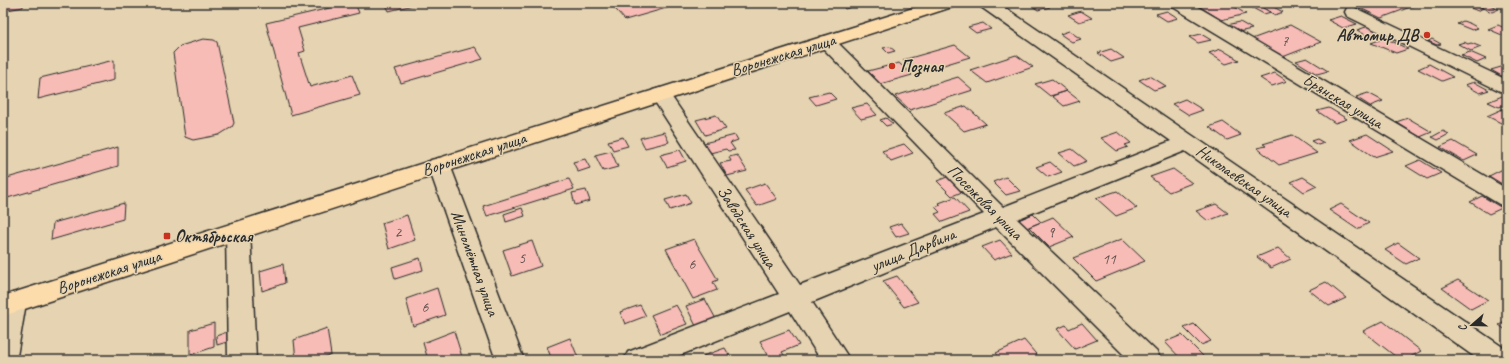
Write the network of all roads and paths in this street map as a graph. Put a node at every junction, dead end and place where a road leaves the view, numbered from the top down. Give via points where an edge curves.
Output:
1 (946, 3) edge
2 (987, 3) edge
3 (1179, 3) edge
4 (1353, 12) dead end
5 (826, 41) junction
6 (1507, 87) edge
7 (660, 94) junction
8 (1189, 142) junction
9 (440, 165) junction
10 (1507, 199) edge
11 (999, 216) junction
12 (238, 230) junction
13 (793, 298) junction
14 (8, 304) edge
15 (3, 356) edge
16 (242, 360) edge
17 (510, 360) edge
18 (638, 360) edge
19 (836, 360) edge
20 (1147, 360) edge
21 (1500, 360) edge

1 - 5 highway, Воронежская улица
2 - 8 street, Николаевская улица
3 - 10 street, Брянская улица
4 - 6 street
5 - 7 highway, Воронежская улица
5 - 11 street, Поселковая улица
7 - 9 highway, Воронежская улица
7 - 13 street, Заводская улица
8 - 11 street, улица Дарвина
8 - 21 street, Николаевская улица
9 - 12 highway, Воронежская улица
9 - 17 street, Миномётная улица
11 - 13 street, улица Дарвина
11 - 20 street, Поселковая улица
12 - 14 highway, Воронежская улица
12 - 16 street
13 - 18 street, улица Дарвина
13 - 19 street, Заводская улица
14 - 15 street

